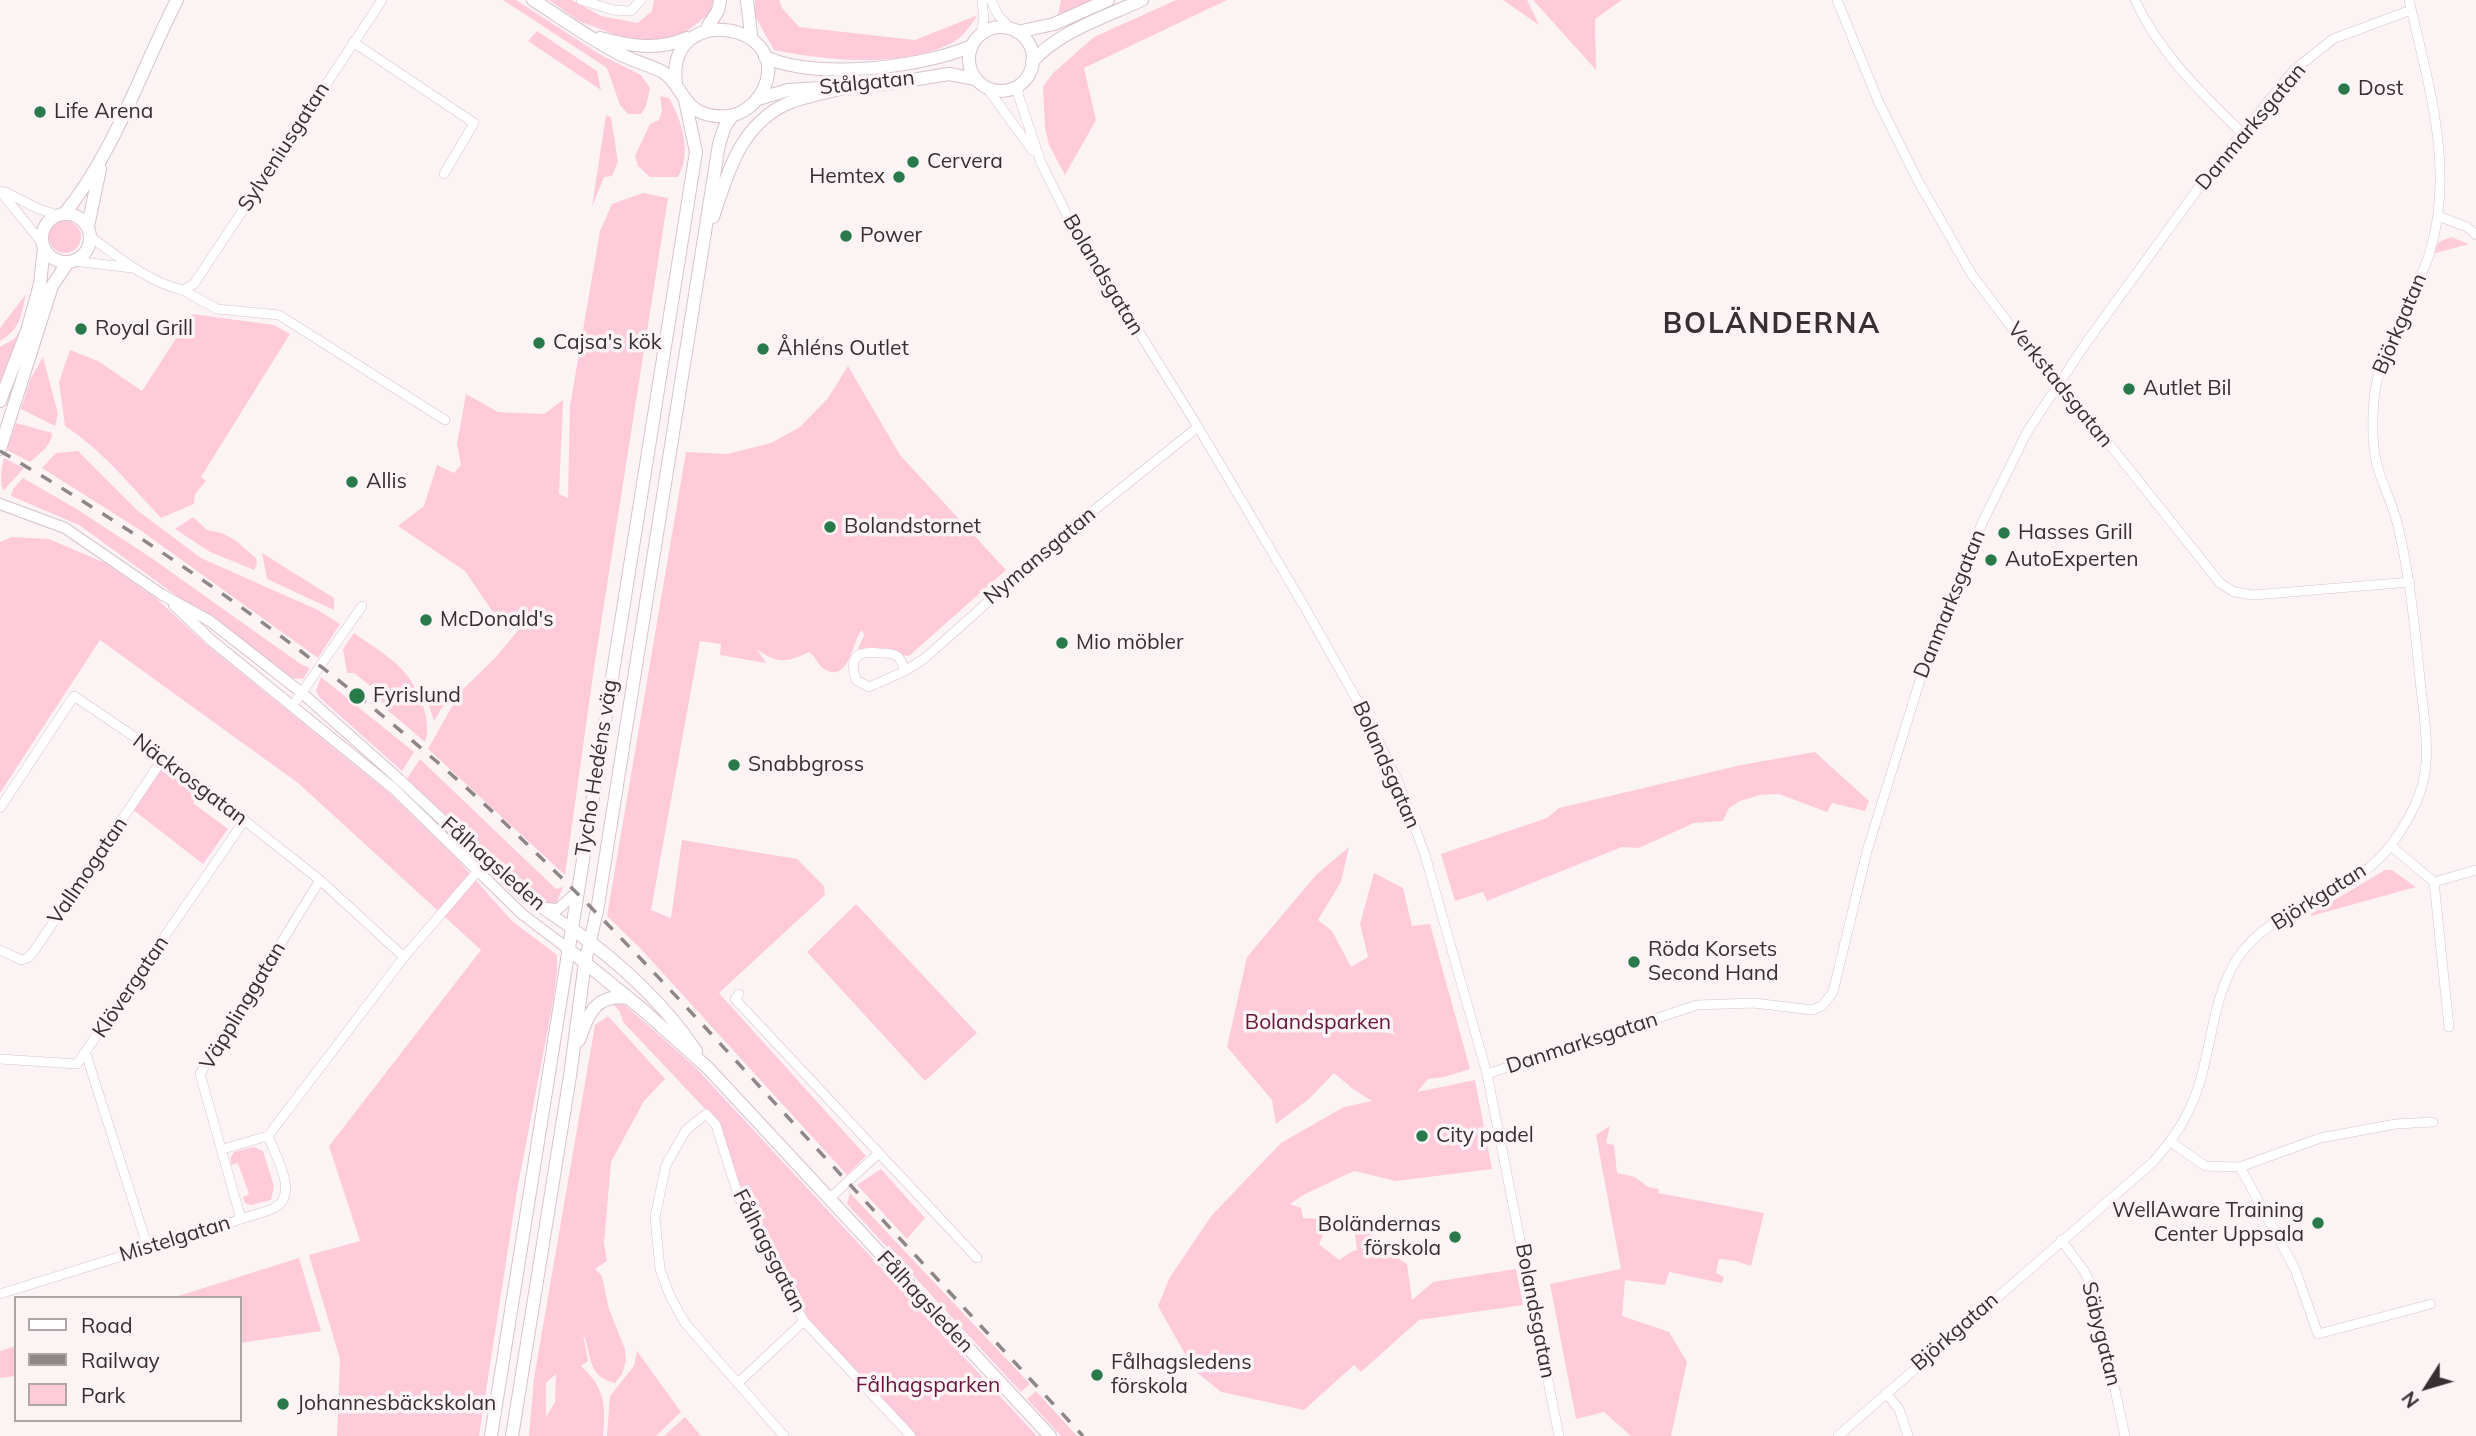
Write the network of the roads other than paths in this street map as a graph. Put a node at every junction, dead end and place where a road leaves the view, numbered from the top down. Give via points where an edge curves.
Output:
1 (177, 0) edge
2 (382, 0) edge
3 (533, 0) edge
4 (582, 0) edge
5 (641, 0) edge
6 (720, 0) edge
7 (747, 0) edge
8 (982, 0) edge
9 (991, 0) edge
10 (1108, 0) edge
11 (1142, 0) edge
12 (1837, 0) edge
13 (2135, 0) edge
14 (2409, 0) edge
15 (2411, 10) junction
16 (708, 26) junction
17 (1013, 30) junction
18 (981, 34) junction
19 (751, 35) junction
20 (590, 36) junction
21 (687, 38) junction
22 (353, 43) junction
23 (972, 46) junction
24 (765, 57) junction
25 (1032, 62) junction
26 (976, 79) junction
27 (676, 83) junction
28 (1020, 86) junction
29 (847, 87) junction
30 (987, 88) junction
31 (758, 99) junction
32 (685, 100) junction
33 (733, 115) junction
34 (2242, 133) junction
35 (103, 158) junction
36 (1041, 163) junction
37 (444, 174) dead end
38 (0, 190) edge
39 (61, 214) junction
40 (2438, 216) junction
41 (89, 232) junction
42 (2476, 234) edge
43 (43, 246) junction
44 (702, 251) junction
45 (71, 262) junction
46 (138, 268) junction
47 (183, 290) junction
48 (2059, 381) junction
49 (0, 401) edge
50 (444, 420) dead end
51 (1198, 428) junction
52 (0, 449) edge
53 (0, 504) edge
54 (2410, 582) junction
55 (161, 594) junction
56 (362, 606) dead end
57 (905, 671) junction
58 (302, 693) junction
59 (293, 705) junction
60 (164, 757) junction
61 (0, 808) edge
62 (244, 821) junction
63 (2391, 846) junction
64 (482, 866) junction
65 (2476, 870) edge
66 (320, 880) junction
67 (2434, 881) junction
68 (577, 892) junction
69 (538, 906) junction
70 (571, 928) junction
71 (590, 941) junction
72 (567, 948) junction
73 (0, 950) edge
74 (404, 957) junction
75 (585, 962) junction
76 (739, 994) dead end
77 (629, 998) junction
78 (2449, 1027) dead end
79 (86, 1054) junction
80 (0, 1059) edge
81 (571, 1060) junction
82 (708, 1068) junction
83 (1488, 1074) junction
84 (2433, 1122) dead end
85 (268, 1136) junction
86 (2171, 1142) junction
87 (223, 1149) junction
88 (879, 1153) junction
89 (2240, 1167) junction
90 (830, 1198) junction
91 (241, 1219) junction
92 (2061, 1240) junction
93 (148, 1248) junction
94 (977, 1258) dead end
95 (0, 1294) edge
96 (2431, 1304) dead end
97 (804, 1321) junction
98 (738, 1383) junction
99 (1886, 1394) junction
100 (491, 1436) edge
101 (512, 1436) edge
102 (784, 1436) edge
103 (911, 1436) edge
104 (1050, 1436) edge
105 (1559, 1436) edge
106 (1838, 1436) edge
107 (1908, 1436) edge
108 (2125, 1436) edge

1 - 35 main road
2 - 22 street, Sylveniusgatan
3 - 20 main road
4 - 5 street via 631,11
6 - 16 main road
7 - 19 main road
8 - 18 street
9 - 17 street
10 - 17 main road via 1054,24
11 - 25 main road via 1062,38
12 - 48 street, Verkstadsgatan via 1879,103 1965,264
13 - 34 street via 2186,76
14 - 15 street, Björkgatan
15 - 34 street, Danmarksgatan via 2333,40 2293,71
15 - 40 street, Björkgatan via 2435,112
16 - 19 main road via 738,27
16 - 21 main road
17 - 18 main road via 992,29
17 - 25 main road via 1029,44
18 - 23 main road
19 - 24 main road
20 - 21 main road via 646,47 669,46
20 - 27 main road
21 - 27 main road via 676,60
22 - 37 street via 474,123
22 - 47 street, Sylveniusgatan via 194,284
23 - 24 main road, Stålgatan via 937,58 856,69
23 - 26 main road via 969,63
24 - 31 main road via 765,86
25 - 28 main road
26 - 29 main road, Stålgatan via 949,74
26 - 30 main road
27 - 32 main road
28 - 30 main road via 1006,91
28 - 36 street, Bolandsgatan via 1018,94
29 - 31 main road, Stålgatan via 788,90
29 - 44 main road via 784,105 756,125 731,163
30 - 36 street, Bolandsgatan
31 - 33 main road
32 - 33 main road via 707,115
32 - 68 main road, Tycho Hedéns väg via 696,152
33 - 44 main road, Tycho Hedéns väg via 719,144
34 - 48 street, Danmarksgatan
35 - 39 main road
35 - 41 main road
36 - 51 street, Bolandsgatan via 1069,219
38 - 39 street via 38,209
38 - 43 street
39 - 41 main road via 77,216
39 - 43 main road via 46,224
40 - 42 street
40 - 54 street, Björkgatan via 2422,274 2376,379 2374,401 2377,464 2397,522
41 - 45 main road via 86,252
41 - 46 street
43 - 45 main road via 54,259
43 - 49 main road via 40,284 27,331
44 - 71 main road, Tycho Hedéns väg
45 - 46 street
45 - 52 main road via 52,286
46 - 47 street
47 - 50 street via 217,309 279,315
48 - 54 street, Verkstadsgatan via 2226,588 2254,595
48 - 83 street, Danmarksgatan via 2015,453 1984,519 1920,677 1828,1000 1812,1010 1754,1003 1697,1005
51 - 57 street, Nymansgatan via 1063,535
51 - 83 street, Bolandsgatan via 1346,679 1399,785 1425,855
53 - 55 street, Fålhagsleden via 65,528
54 - 63 street, Björkgatan via 2426,765 2416,805
55 - 58 street, Fålhagsleden via 210,621
55 - 59 street, Fålhagsleden
56 - 58 street
57 - 57 street, Nymansgatan via 869,687 856,680 852,668 855,657 869,652 894,654
58 - 59 street
58 - 64 street, Fålhagsleden via 400,780
59 - 64 street, Fålhagsleden
60 - 61 street, Näckrosgatan via 74,696
60 - 62 street, Näckrosgatan
60 - 73 street, Vallmogatan via 34,951 21,960
62 - 66 street, Näckrosgatan
62 - 79 street, Klövergatan
63 - 67 street
63 - 86 street, Björkgatan via 2343,886 2256,936 2239,957 2222,994 2191,1108
64 - 69 street, Fålhagsleden
64 - 72 street, Fålhagsleden via 522,914
64 - 74 street
65 - 67 street
66 - 74 street, Näckrosgatan
66 - 87 street, Väpplinggatan via 200,1074
67 - 78 street
68 - 69 street via 558,909
68 - 70 main road, Tycho Hedéns väg
69 - 70 street, Fålhagsleden
70 - 71 main road, Fålhagsleden
70 - 72 main road, Tycho Hedéns väg
71 - 75 main road, Tycho Hedéns väg
71 - 82 main road, Fålhagsleden via 654,997
72 - 75 main road, Fålhagsleden
72 - 100 main road, Tycho Hedéns väg
74 - 85 street
75 - 77 main road, Fålhagsleden
75 - 81 main road, Tycho Hedéns väg
76 - 88 street via 735,999
77 - 81 main road via 612,997 590,1012
77 - 82 main road, Fålhagsleden
79 - 80 street via 77,1064
79 - 93 street, Klövergatan
81 - 101 main road, Tycho Hedéns väg
82 - 90 main road, Fålhagsleden
83 - 105 street, Bolandsgatan
84 - 89 street via 2320,1138
85 - 87 street
85 - 91 street, Mistelgatan via 286,1195 274,1208
86 - 89 street via 2205,1166
86 - 92 street, Björkgatan
87 - 91 street, Väpplinggatan
88 - 90 street
88 - 94 street
89 - 96 street via 2295,1269 2319,1334
90 - 104 main road, Fålhagsleden
91 - 93 street, Mistelgatan
92 - 99 street, Björkgatan
92 - 108 street, Säbygatan via 2094,1293
93 - 95 street, Mistelgatan
97 - 98 street
97 - 98 street, Fålhagsgatan via 744,1207 716,1125 706,1114 686,1130 666,1165 654,1217 660,1269 685,1323
97 - 103 street, Fålhagsgatan
98 - 102 street
99 - 106 street, Björkgatan
99 - 107 street via 1899,1409

